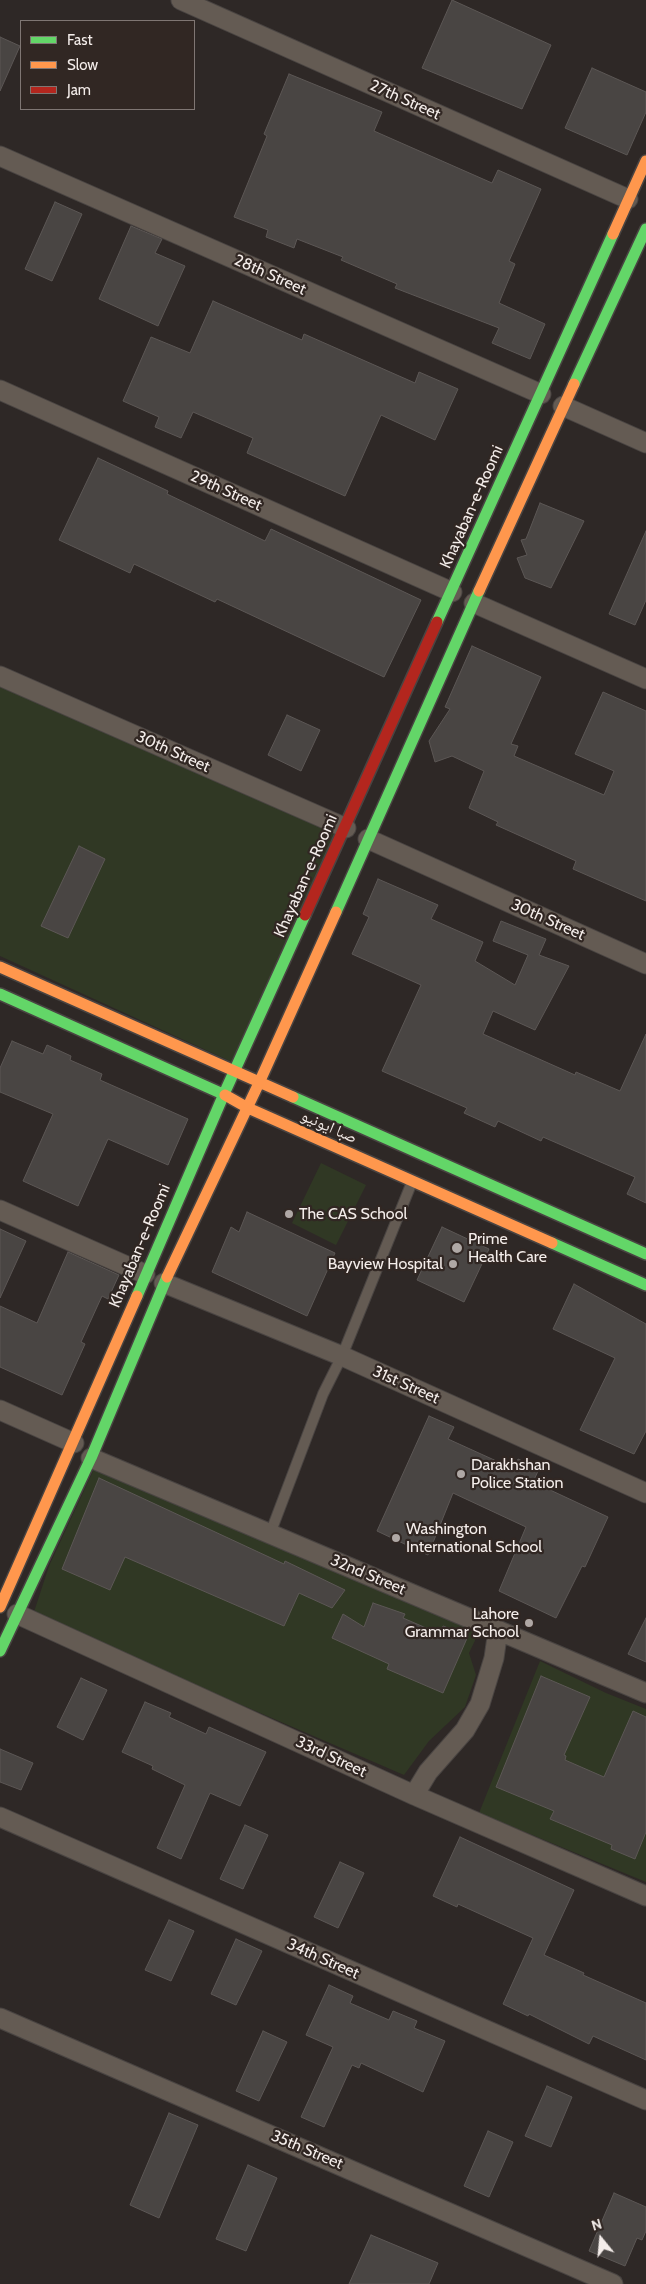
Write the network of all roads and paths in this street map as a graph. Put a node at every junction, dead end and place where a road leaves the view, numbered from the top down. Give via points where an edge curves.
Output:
1 (181, 0) edge
2 (0, 156) edge
3 (646, 161) edge
4 (628, 199) junction
5 (646, 229) edge
6 (0, 390) edge
7 (541, 394) junction
8 (563, 406) junction
9 (646, 443) edge
10 (504, 475) junction
11 (527, 486) junction
12 (490, 507) junction
13 (514, 514) junction
14 (452, 592) junction
15 (474, 603) junction
16 (0, 676) edge
17 (646, 679) edge
18 (346, 828) junction
19 (368, 839) junction
20 (646, 964) edge
21 (0, 968) edge
22 (0, 994) edge
23 (235, 1072) junction
24 (259, 1083) junction
25 (224, 1094) junction
26 (245, 1113) junction
27 (411, 1185) junction
28 (0, 1210) edge
29 (646, 1254) edge
30 (145, 1274) junction
31 (164, 1283) junction
32 (646, 1285) edge
33 (646, 1296) edge
34 (342, 1356) junction
35 (0, 1410) edge
36 (74, 1442) junction
37 (91, 1458) junction
38 (646, 1493) edge
39 (270, 1534) junction
40 (9, 1611) edge
41 (498, 1630) junction
42 (0, 1651) edge
43 (646, 1693) edge
44 (414, 1795) junction
45 (0, 1817) edge
46 (646, 1896) edge
47 (0, 2018) edge
48 (646, 2100) edge
49 (613, 2284) edge

1 - 4 street, 27th Street
2 - 7 street, 28th Street
3 - 4 street, Khayaban-e-Roomi
4 - 7 street, Khayaban-e-Roomi
5 - 8 street, Khayaban-e-Roomi
6 - 14 street, 29th Street
7 - 10 street, Khayaban-e-Roomi
8 - 9 street
8 - 11 street, Khayaban-e-Roomi
10 - 11 street via 512,488
10 - 12 street, Khayaban-e-Roomi
11 - 13 street, Khayaban-e-Roomi
12 - 13 street via 502,502 510,506
12 - 14 street, Khayaban-e-Roomi
13 - 15 street, Khayaban-e-Roomi
14 - 18 street, Khayaban-e-Roomi
15 - 17 street
15 - 19 street, Khayaban-e-Roomi
16 - 18 street, 30th Street
18 - 23 street, Khayaban-e-Roomi
19 - 20 street, 30th Street
19 - 24 street, Khayaban-e-Roomi
21 - 23 street, صبا ایونیو
22 - 25 street, صبا ایونیو
23 - 24 street, صبا ایونیو
23 - 25 street, Khayaban-e-Roomi
24 - 26 street, Khayaban-e-Roomi
24 - 29 street, صبا ایونیو
25 - 26 street, صبا ایونیو
25 - 30 street, Khayaban-e-Roomi
26 - 27 street, صبا ایونیو
26 - 31 street, Khayaban-e-Roomi
27 - 32 street, صبا ایونیو
27 - 33 lane
27 - 34 lane
28 - 30 street
30 - 36 street, Khayaban-e-Roomi
31 - 34 street, 31st Street
31 - 37 street, Khayaban-e-Roomi
34 - 38 street, 31st Street
34 - 39 lane via 323,1394
35 - 36 street
36 - 40 street, Khayaban-e-Roomi
37 - 39 street, 32nd Street
37 - 40 street, Khayaban-e-Roomi
39 - 41 street, 32nd Street
40 - 42 street, Khayaban-e-Roomi
40 - 44 street, 33rd Street
41 - 43 street, 32nd Street
41 - 44 street via 494,1658 480,1704 465,1730 428,1772
44 - 46 street, 33rd Street
45 - 48 street, 34th Street
47 - 49 street, 35th Street

